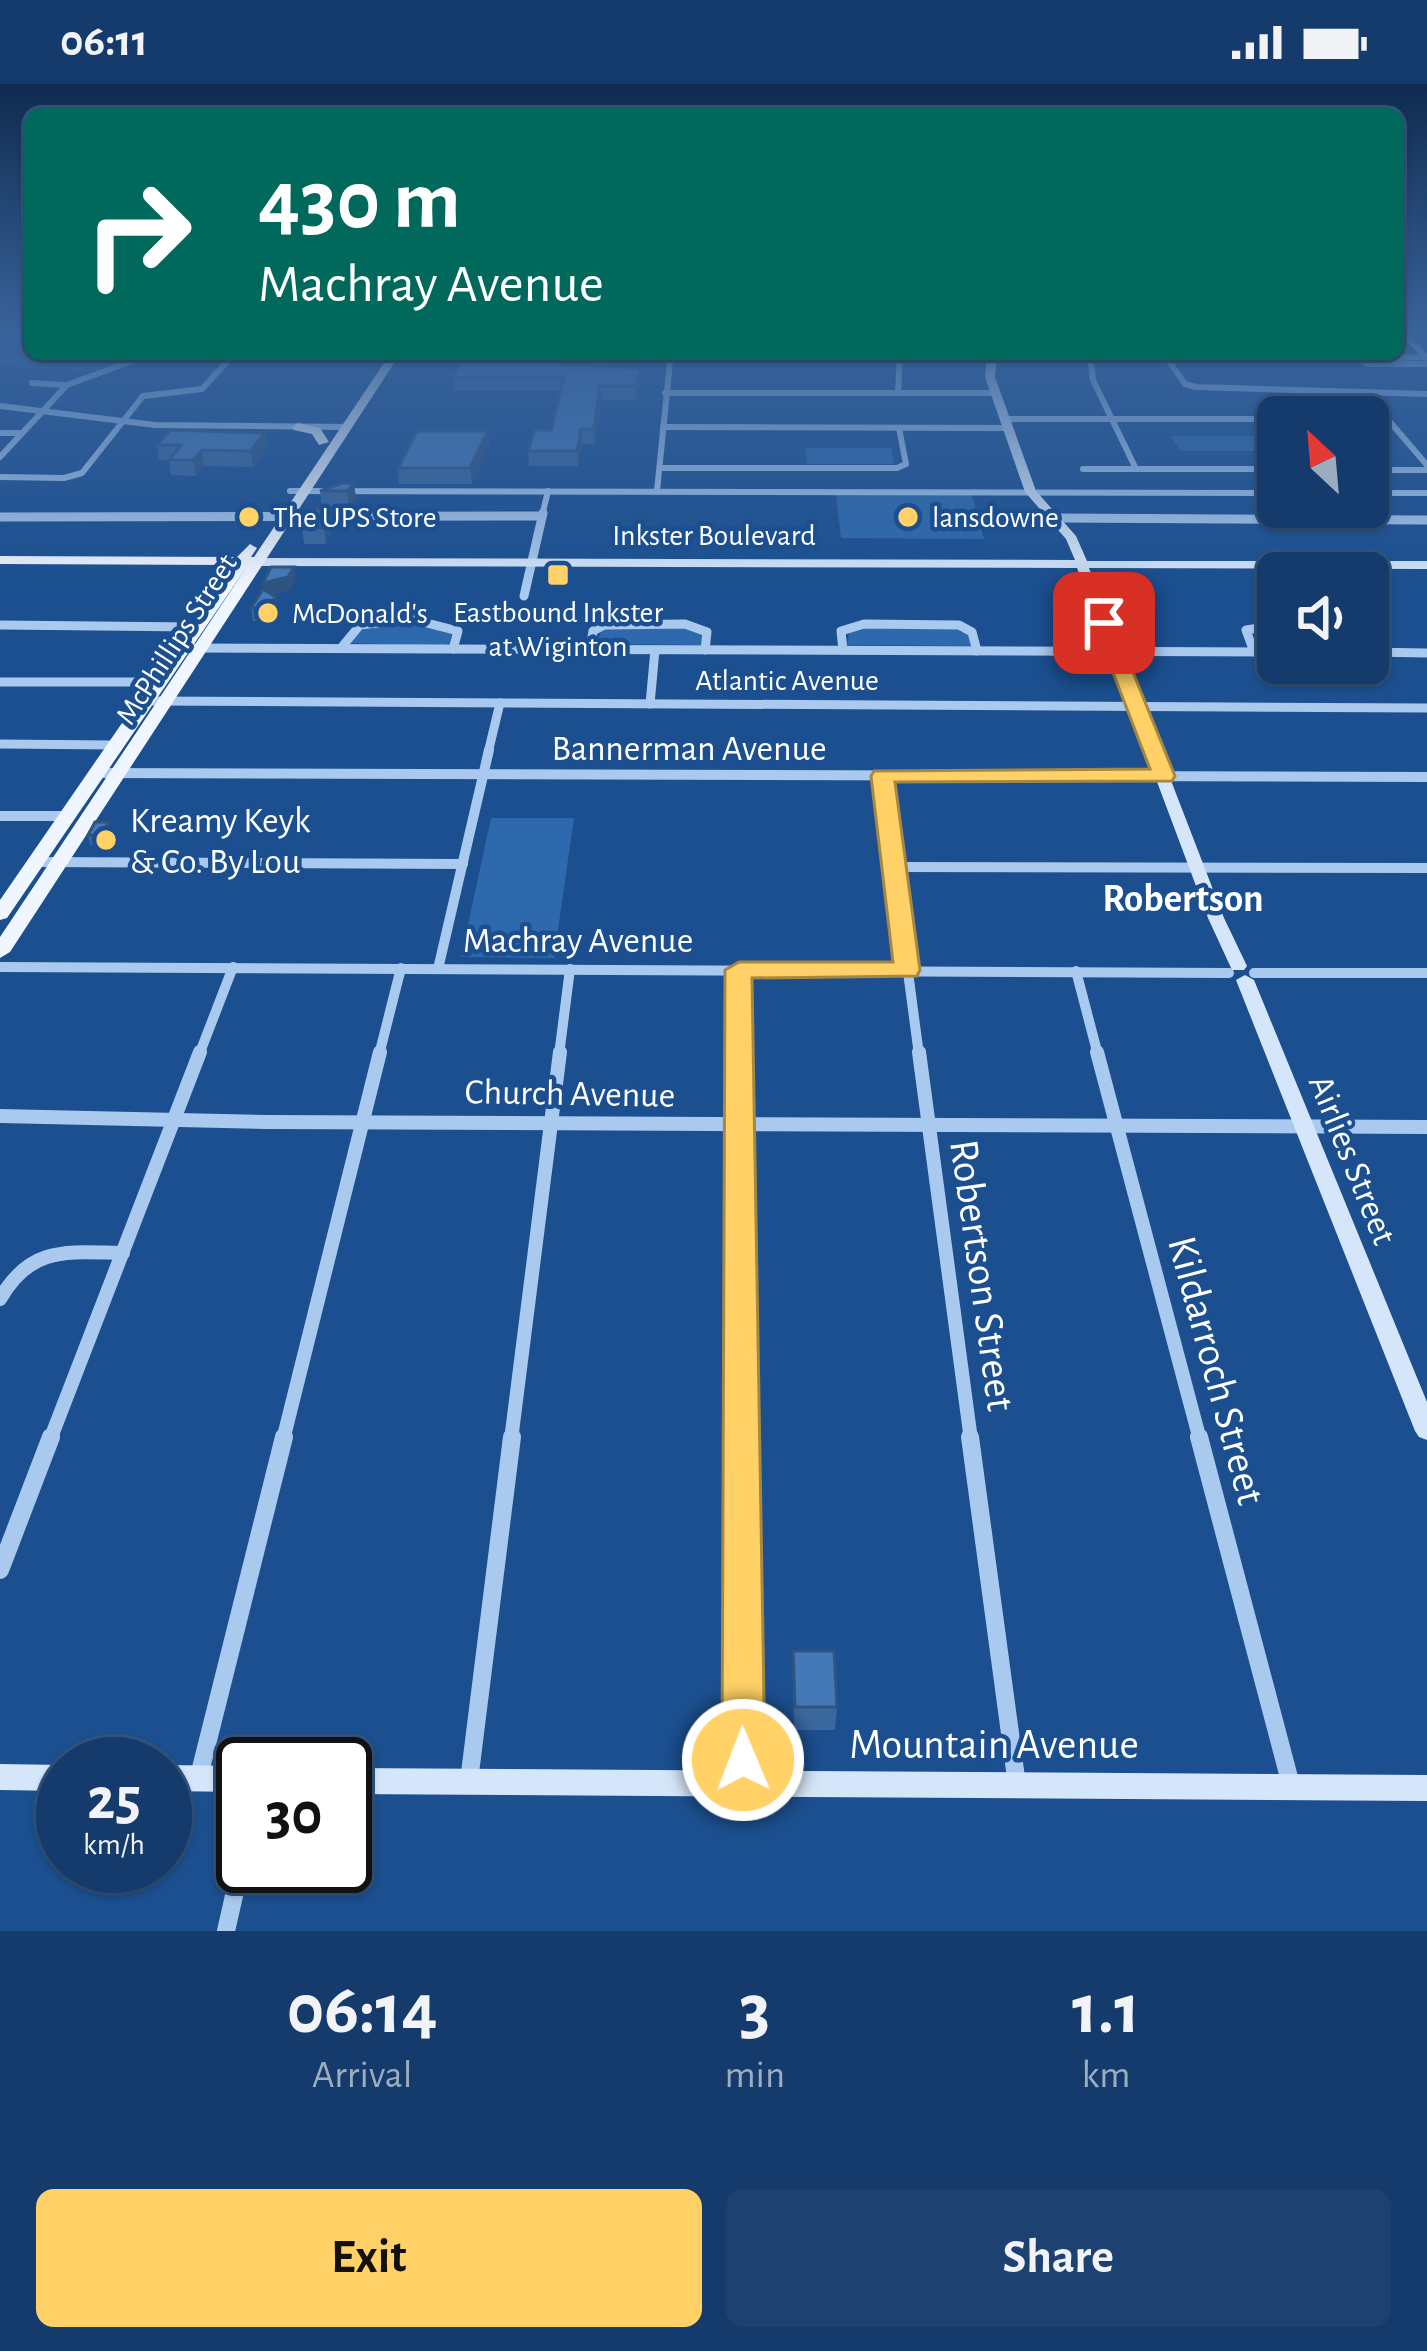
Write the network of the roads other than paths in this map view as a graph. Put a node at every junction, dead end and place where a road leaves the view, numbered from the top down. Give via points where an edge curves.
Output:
1 (37, 416) edge
2 (80, 416) edge
3 (127, 416) edge
4 (348, 416) edge
5 (664, 416) edge
6 (1004, 416) edge
7 (1111, 416) edge
8 (1112, 419) junction
9 (1257, 419) edge
10 (1389, 420) edge
11 (122, 422) junction
12 (1006, 423) junction
13 (261, 425) junction
14 (342, 425) junction
15 (298, 427) junction
16 (664, 427) junction
17 (898, 428) junction
18 (1, 433) edge
19 (22, 433) junction
20 (323, 442) junction
21 (0, 457) edge
22 (660, 467) junction
23 (1427, 467) edge
24 (1083, 469) dead end
25 (1136, 469) junction
26 (1257, 469) edge
27 (1389, 469) edge
28 (0, 477) edge
29 (290, 491) junction
30 (307, 491) junction
31 (548, 491) junction
32 (657, 491) junction
33 (1031, 492) junction
34 (1257, 493) edge
35 (1389, 493) edge
36 (1427, 494) edge
37 (290, 516) junction
38 (542, 516) junction
39 (0, 517) edge
40 (271, 518) junction
41 (1057, 518) junction
42 (1427, 520) edge
43 (0, 560) edge
44 (1427, 565) edge
45 (246, 566) junction
46 (530, 567) junction
47 (1083, 569) junction
48 (0, 571) edge
49 (1257, 574) edge
50 (1389, 575) edge
51 (1427, 576) edge
52 (524, 596) dead end
53 (0, 625) edge
54 (195, 626) junction
55 (1257, 628) edge
56 (182, 648) junction
57 (203, 648) junction
58 (341, 649) junction
59 (454, 649) junction
60 (590, 650) junction
61 (655, 650) junction
62 (705, 650) junction
63 (843, 650) junction
64 (977, 651) junction
65 (1389, 651) edge
66 (1115, 652) junction
67 (1253, 652) junction
68 (1257, 652) edge
69 (1427, 653) edge
70 (0, 682) edge
71 (158, 682) junction
72 (156, 702) junction
73 (500, 704) junction
74 (650, 704) junction
75 (1136, 706) junction
76 (1427, 708) edge
77 (0, 744) edge
78 (114, 746) junction
79 (95, 773) junction
80 (121, 773) junction
81 (484, 773) junction
82 (882, 776) junction
83 (1164, 776) junction
84 (1427, 777) edge
85 (95, 814) junction
86 (0, 816) edge
87 (65, 816) junction
88 (35, 862) junction
89 (63, 862) junction
90 (463, 864) junction
91 (895, 867) junction
92 (1196, 867) junction
93 (1427, 868) edge
94 (0, 914) edge
95 (0, 952) edge
96 (0, 967) edge
97 (232, 967) junction
98 (401, 968) junction
99 (438, 968) junction
100 (570, 969) junction
101 (739, 970) junction
102 (907, 970) junction
103 (1076, 971) junction
104 (1241, 973) junction
105 (1422, 973) edge
106 (1427, 992) edge
107 (0, 1116) edge
108 (174, 1120) junction
109 (362, 1122) junction
110 (550, 1122) junction
111 (739, 1123) junction
112 (927, 1124) junction
113 (1117, 1126) junction
114 (1307, 1127) junction
115 (1427, 1127) edge
116 (123, 1253) junction
117 (0, 1299) edge
118 (1427, 1431) edge
119 (4, 1551) edge
120 (0, 1570) edge
121 (0, 1777) edge
122 (36, 1778) edge
123 (192, 1779) edge
124 (199, 1779) junction
125 (216, 1779) edge
126 (372, 1781) edge
127 (469, 1782) junction
128 (743, 1783) junction
129 (1017, 1785) junction
130 (1291, 1786) junction
131 (1427, 1789) edge
132 (235, 1893) edge
133 (226, 1931) edge

1 - 19 street
2 - 11 street
3 - 11 street
4 - 14 main road, McPhillips Street
5 - 16 street
6 - 12 main road, Airlies Street
7 - 8 street
8 - 9 street
8 - 12 street
8 - 25 street
10 - 23 street
11 - 13 street
11 - 28 street via 75,476
12 - 17 street
12 - 33 main road, Airlies Street
13 - 14 street
13 - 15 street
14 - 15 street
14 - 20 main road, McPhillips Street
14 - 30 main road, McPhillips Street
15 - 20 main road
16 - 17 street
16 - 22 street
17 - 22 street via 907,464 897,468
18 - 19 street
19 - 21 street
20 - 29 main road, McPhillips Street
22 - 32 street
23 - 27 street
24 - 25 street
25 - 26 street
29 - 30 street
29 - 40 main road, McPhillips Street
30 - 31 street
30 - 37 main road, McPhillips Street
31 - 32 street
31 - 38 street
32 - 33 street
33 - 34 street
33 - 41 main road, Airlies Street
35 - 36 street
37 - 38 street
37 - 40 street
37 - 45 main road, McPhillips Street
38 - 46 street
39 - 40 street
40 - 45 main road, McPhillips Street
41 - 42 street
41 - 47 main road, Airlies Street
43 - 45 main road, Inkster Boulevard
44 - 47 main road, Inkster Boulevard
45 - 46 main road, Inkster Boulevard
45 - 48 main road, Inkster Boulevard
45 - 54 main road, McPhillips Street
45 - 57 main road, McPhillips Street
46 - 47 main road, Inkster Boulevard
46 - 52 street
47 - 49 main road, Inkster Boulevard
47 - 66 main road, Airlies Street
50 - 51 main road
53 - 54 street
54 - 56 main road, McPhillips Street
55 - 67 street via 1246,630
56 - 57 street
56 - 71 main road, McPhillips Street
57 - 58 street
57 - 72 main road, McPhillips Street
58 - 59 street
58 - 59 street via 365,624 439,622 457,628
59 - 60 street
60 - 61 street
60 - 62 street via 593,631 604,625 662,623 704,628
61 - 62 street
61 - 74 street
62 - 63 street
63 - 64 street
63 - 64 street via 845,628 886,624 959,625 972,632
64 - 66 street
65 - 69 street
66 - 67 street
66 - 75 main road, Airlies Street
67 - 68 street
70 - 71 street
71 - 72 main road, McPhillips Street
72 - 73 street, Atlantic Avenue
72 - 78 main road, McPhillips Street
72 - 80 main road, McPhillips Street
73 - 74 street, Atlantic Avenue
73 - 81 street
74 - 75 street, Atlantic Avenue
75 - 76 street, Atlantic Avenue
75 - 83 main road, Airlies Street
77 - 78 street
78 - 79 main road, McPhillips Street
79 - 80 street, Bannerman Avenue
79 - 87 main road, McPhillips Street
80 - 81 street, Bannerman Avenue
80 - 85 main road, McPhillips Street
81 - 82 street, Bannerman Avenue
81 - 90 street
82 - 83 street, Bannerman Avenue
82 - 91 street, Robertson Street
83 - 84 street, Bannerman Avenue
83 - 92 main road, Airlies Street
85 - 87 street
85 - 89 main road, McPhillips Street
86 - 87 street
87 - 88 main road, McPhillips Street
88 - 89 street
88 - 94 main road, McPhillips Street
89 - 90 street
89 - 95 main road, McPhillips Street
90 - 99 street
91 - 92 street
91 - 102 street, Robertson Street
92 - 93 street
92 - 104 main road, Airlies Street
96 - 97 street, Machray Avenue
97 - 98 street, Machray Avenue
97 - 108 street
98 - 99 street, Machray Avenue
98 - 109 street
99 - 100 street, Machray Avenue
100 - 101 street, Machray Avenue
100 - 110 street
101 - 102 street, Machray Avenue
101 - 111 street
102 - 103 street, Machray Avenue
102 - 112 street, Robertson Street
103 - 104 street, Machray Avenue
103 - 113 street, Kildarroch Street
104 - 105 street, Machray Avenue
104 - 114 main road, Airlies Street
105 - 106 street
107 - 108 street, Church Avenue
108 - 109 street, Church Avenue
108 - 116 street
109 - 110 street, Church Avenue
109 - 124 street
110 - 111 street, Church Avenue
110 - 127 street
111 - 112 street, Church Avenue
111 - 128 street
112 - 113 street, Church Avenue
112 - 129 street, Robertson Street
113 - 114 street, Church Avenue
113 - 130 street, Kildarroch Street
114 - 115 street, Church Avenue
114 - 118 main road, Airlies Street
116 - 117 street via 52,1253 23,1263
116 - 119 street
119 - 120 street
121 - 122 main road
123 - 124 main road
124 - 125 main road
126 - 127 main road, Mountain Avenue
127 - 128 main road, Mountain Avenue
128 - 129 main road, Mountain Avenue
129 - 130 main road, Mountain Avenue
130 - 131 main road, Mountain Avenue
132 - 133 street

